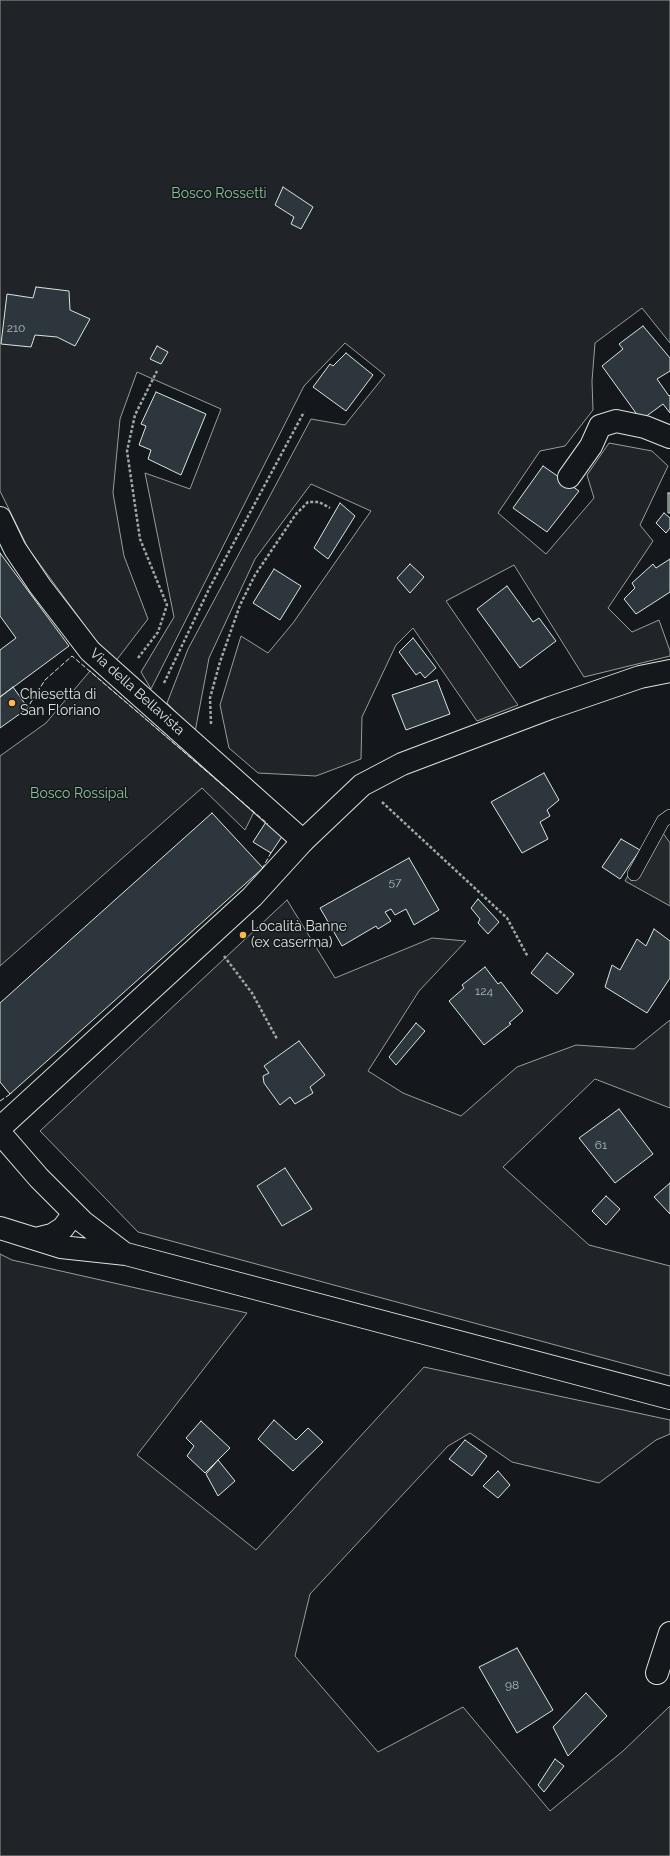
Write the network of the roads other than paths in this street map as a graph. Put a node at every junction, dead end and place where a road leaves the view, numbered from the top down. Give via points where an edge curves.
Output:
1 (670, 437) edge
2 (569, 477) dead end
3 (0, 518) edge
4 (670, 671) edge
5 (670, 816) edge
6 (303, 841) junction
7 (634, 874) dead end
8 (0, 1128) edge
9 (0, 1133) edge
10 (74, 1213) junction
11 (0, 1228) edge
12 (36, 1239) junction
13 (126, 1254) junction
14 (670, 1398) edge
15 (670, 1632) edge
16 (657, 1673) dead end

1 - 2 street via 645,427 616,421 600,426 591,446
3 - 6 street, Via della Bellavista via 15,549 44,592 90,651
4 - 6 street via 640,677 536,713 402,764 362,785
5 - 7 lane via 663,821
6 - 8 street via 252,897
9 - 10 street
10 - 12 street via 63,1228 52,1235
10 - 13 street
11 - 12 street
12 - 13 street via 61,1246
13 - 14 street
15 - 16 street

